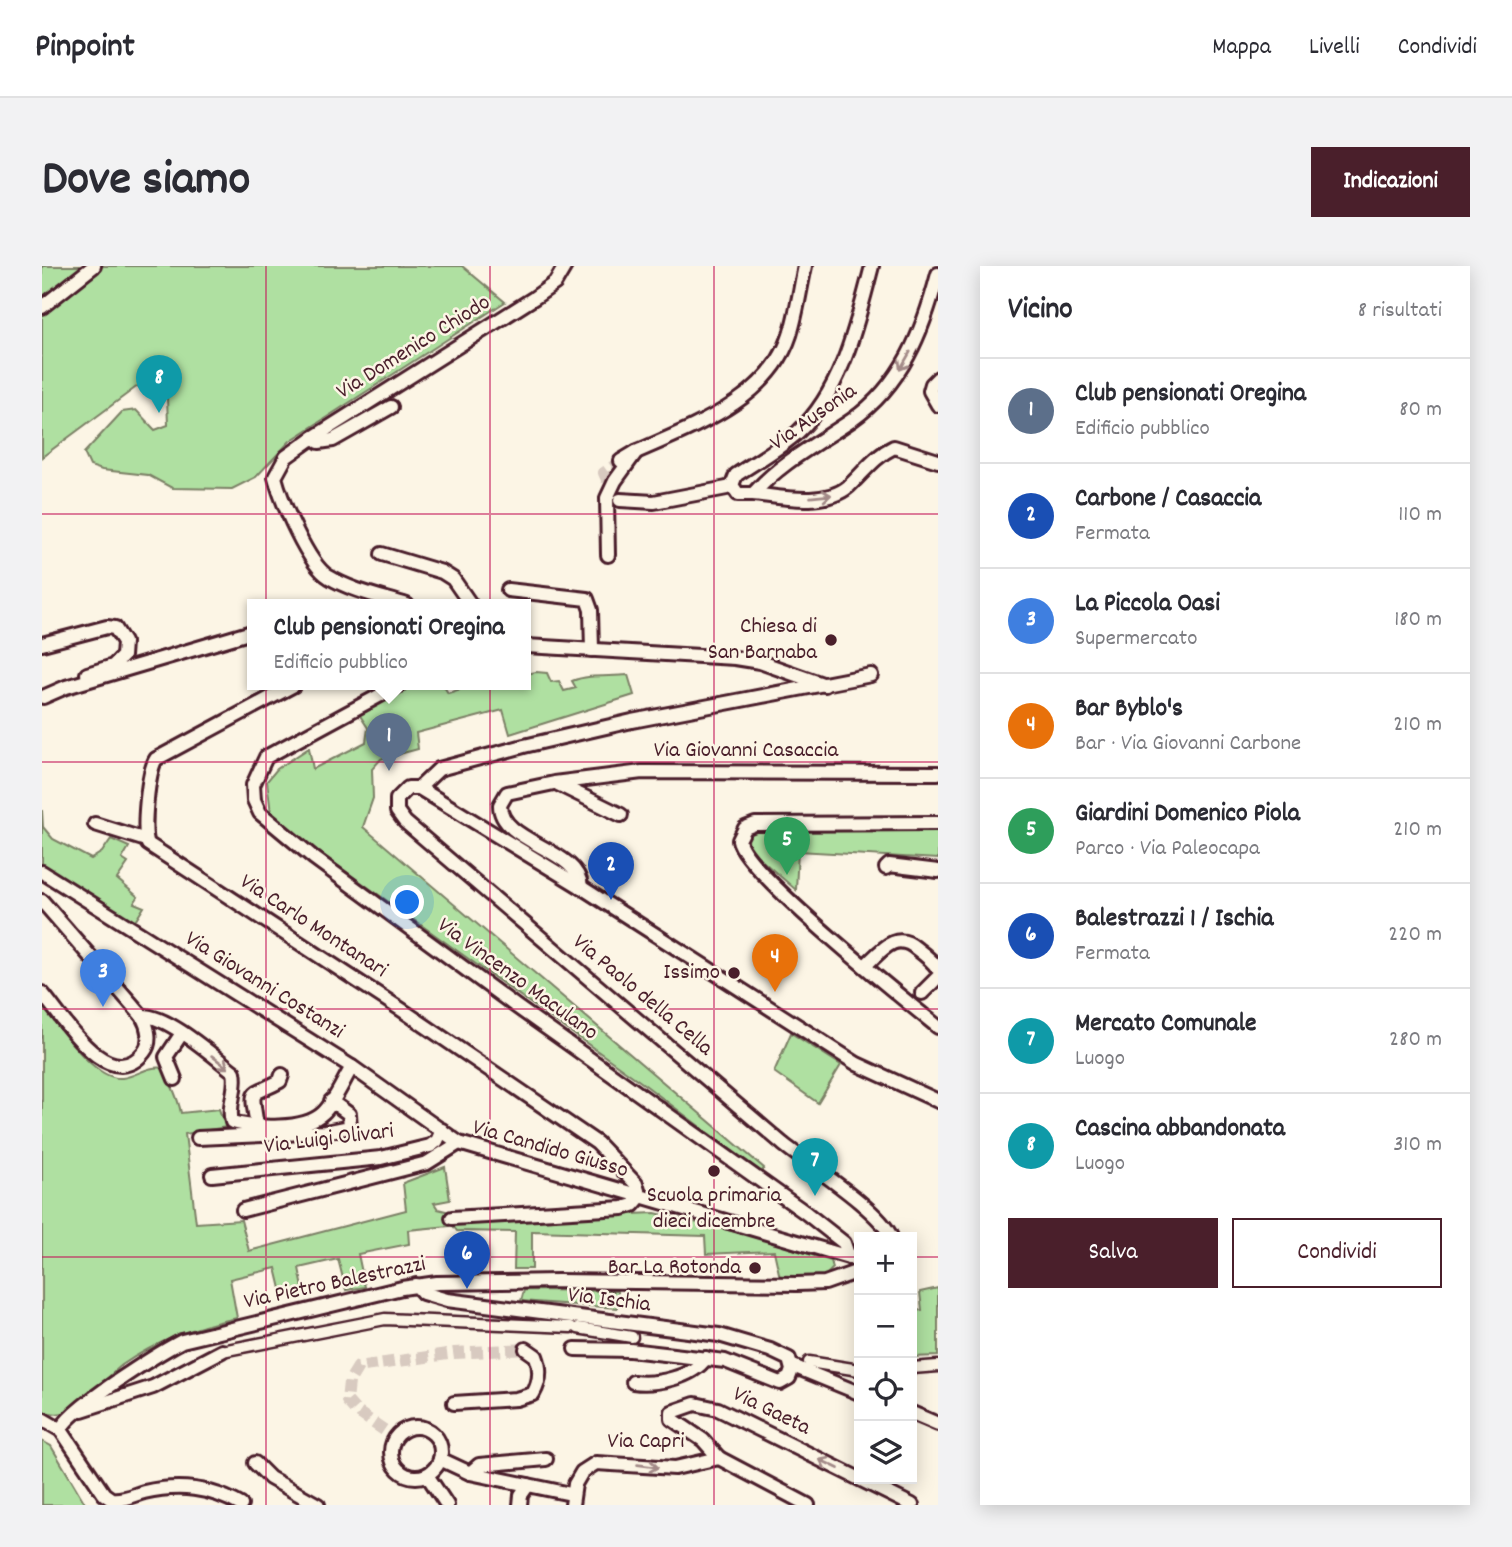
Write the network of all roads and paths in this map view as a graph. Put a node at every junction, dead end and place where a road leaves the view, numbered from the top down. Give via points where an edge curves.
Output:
1 (94, 266) edge
2 (565, 266) edge
3 (805, 266) edge
4 (872, 266) edge
5 (938, 274) edge
6 (42, 307) edge
7 (938, 379) edge
8 (938, 405) edge
9 (391, 407) dead end
10 (314, 437) junction
11 (636, 452) junction
12 (621, 461) tunnel mouth
13 (938, 461) edge
14 (732, 487) junction
15 (753, 494) junction
16 (620, 500) dead end
17 (382, 554) dead end
18 (608, 555) dead end
19 (508, 590) dead end
20 (390, 599) edge
21 (467, 599) edge
22 (247, 634) edge
23 (42, 644) edge
24 (531, 646) edge
25 (592, 650) junction
26 (871, 675) dead end
27 (825, 685) junction
28 (66, 687) junction
29 (285, 690) edge
30 (390, 690) edge
31 (43, 697) edge
32 (938, 773) edge
33 (554, 783) junction
34 (419, 788) junction
35 (621, 815) dead end
36 (938, 823) edge
37 (95, 824) dead end
38 (146, 840) junction
39 (886, 868) dead end
40 (938, 871) edge
41 (42, 872) edge
42 (581, 887) junction
43 (42, 901) edge
44 (933, 959) edge
45 (865, 966) junction
46 (938, 970) edge
47 (938, 977) edge
48 (42, 993) edge
49 (922, 993) dead end
50 (142, 1016) junction
51 (938, 1027) edge
52 (182, 1033) junction
53 (352, 1067) junction
54 (282, 1075) dead end
55 (175, 1079) dead end
56 (331, 1101) junction
57 (938, 1101) edge
58 (257, 1125) junction
59 (442, 1130) junction
60 (198, 1138) dead end
61 (459, 1143) junction
62 (212, 1175) dead end
63 (640, 1197) junction
64 (243, 1210) dead end
65 (452, 1218) dead end
66 (889, 1232) edge
67 (854, 1259) edge
68 (854, 1273) edge
69 (416, 1285) junction
70 (632, 1337) dead end
71 (526, 1349) dead end
72 (575, 1349) dead end
73 (222, 1351) joint
74 (706, 1358) junction
75 (938, 1366) edge
76 (917, 1368) edge
77 (800, 1370) junction
78 (854, 1370) edge
79 (633, 1382) dead end
80 (854, 1390) edge
81 (454, 1403) dead end
82 (78, 1411) junction
83 (917, 1415) edge
84 (42, 1419) edge
85 (938, 1424) edge
86 (61, 1430) junction
87 (384, 1430) tunnel mouth
88 (399, 1433) junction
89 (719, 1458) junction
90 (440, 1459) junction
91 (545, 1459) dead end
92 (255, 1463) dead end
93 (470, 1473) junction
94 (427, 1475) junction
95 (528, 1485) junction
96 (129, 1501) edge
97 (571, 1502) edge
98 (242, 1505) edge
99 (318, 1505) edge
100 (447, 1505) edge
101 (520, 1505) edge
102 (808, 1505) edge
103 (912, 1505) edge

1 - 6 street
2 - 10 street, Via Domenico Chiodo via 555,283 534,298
3 - 11 street via 790,337 765,376 723,410
4 - 14 street, Via Ausonia via 856,331 822,403 797,432 736,475
5 -> 15 street, Via Ausonia via 922,328 885,391 775,471
7 - 8 street via 930,391
9 - 10 street, Via Domenico Chiodo via 333,440 319,442
10 - 20 street, Via Domenico Chiodo via 286,457 275,477 279,494 316,565 327,577
11 - 12 street
11 - 18 street via 607,498
15 -> 13 street via 791,499 833,495 894,447
14 - 15 street via 740,496
14 - 16 street via 654,502
17 - 21 street via 442,572
19 - 25 street via 587,599
22 - 28 street
23 - 28 street via 107,627 121,635 124,653 118,663 67,681
24 - 25 street
25 - 27 street via 735,658
26 - 27 street, Via Paolo della Cella
27 - 34 street, Via Paolo della Cella via 524,746 439,769
28 - 31 street
29 - 38 street via 156,759 151,770
30 - 67 street, Via Vincenzo Maculano via 266,757 253,785 260,813 517,1007 806,1213 844,1242
32 - 33 street, Via Giovanni Casaccia via 642,772
33 - 35 street
33 - 42 street, Via Giovanni Casaccia via 507,793 500,811 510,826 576,870
34 - 42 street
34 - 66 street, Via Paolo della Cella via 408,788 397,799 400,817 786,1146 872,1213
36 - 45 street via 755,824 742,831 744,853
37 - 38 street
38 - 63 street, Via Carlo Montanari via 153,849 597,1143 636,1184
39 - 40 street
41 - 53 street, Via Giovanni Costanzi
42 - 57 street via 857,1064
43 - 50 street
44 - 45 street via 909,942 897,940
44 - 46 street
45 - 51 street
47 - 49 street
48 - 50 street via 93,1055 110,1064 128,1062 145,1052 148,1035
50 - 52 street
52 - 55 street via 166,1057
52 -> 58 street via 234,1072 228,1111 232,1122
53 - 56 street
53 - 59 street, Via Giovanni Costanzi
54 - 58 street via 280,1082 254,1094
56 - 58 street via 307,1123
56 - 60 street via 349,1114 350,1127
59 - 61 street, Via Giovanni Costanzi
59 - 62 street, Via Luigi Olivari via 430,1146 381,1157
61 - 63 street, Via Candido Giusso
61 - 64 street, Via Candido Giusso via 426,1163
63 - 65 street via 623,1208
63 - 67 street, Via Candido Giusso
68 - 69 street, Via Pietro Balestrazzi via 825,1283 797,1284 558,1281
69 - 77 street, Via Ischia via 426,1295 447,1300 719,1335 770,1350
69 - 82 street, Via Pietro Balestrazzi via 182,1341
70 - 73 street via 575,1327 385,1319
71 - 81 street via 538,1360 538,1385 533,1394
72 - 74 street, Via Ischia
73 - 82 street via 153,1387
74 - 77 street, Via Ischia via 780,1383
74 - 79 street via 672,1379
75 - 76 street
77 - 78 street
77 - 80 street, Via Ischia
82 - 86 street, Via Pietro Balestrazzi
83 - 85 street
84 - 86 street
86 - 96 street via 106,1497
87 - 88 street
88 - 90 street via 414,1427 429,1431 439,1443
88 - 94 street via 391,1447 397,1470 411,1478
97 -> 89 street, Via Capri via 582,1472 597,1463 675,1468
89 - 102 street
103 -> 89 street, Via Gaeta via 719,1409 695,1404 672,1412 672,1419 703,1440
90 - 93 street, Via Capri
90 - 94 street
91 - 93 street via 479,1465
92 - 99 street via 270,1478
93 - 95 street, Via Capri
94 - 100 street
95 - 97 street, Via Capri
95 - 101 street
96 - 98 street via 166,1487 190,1487

